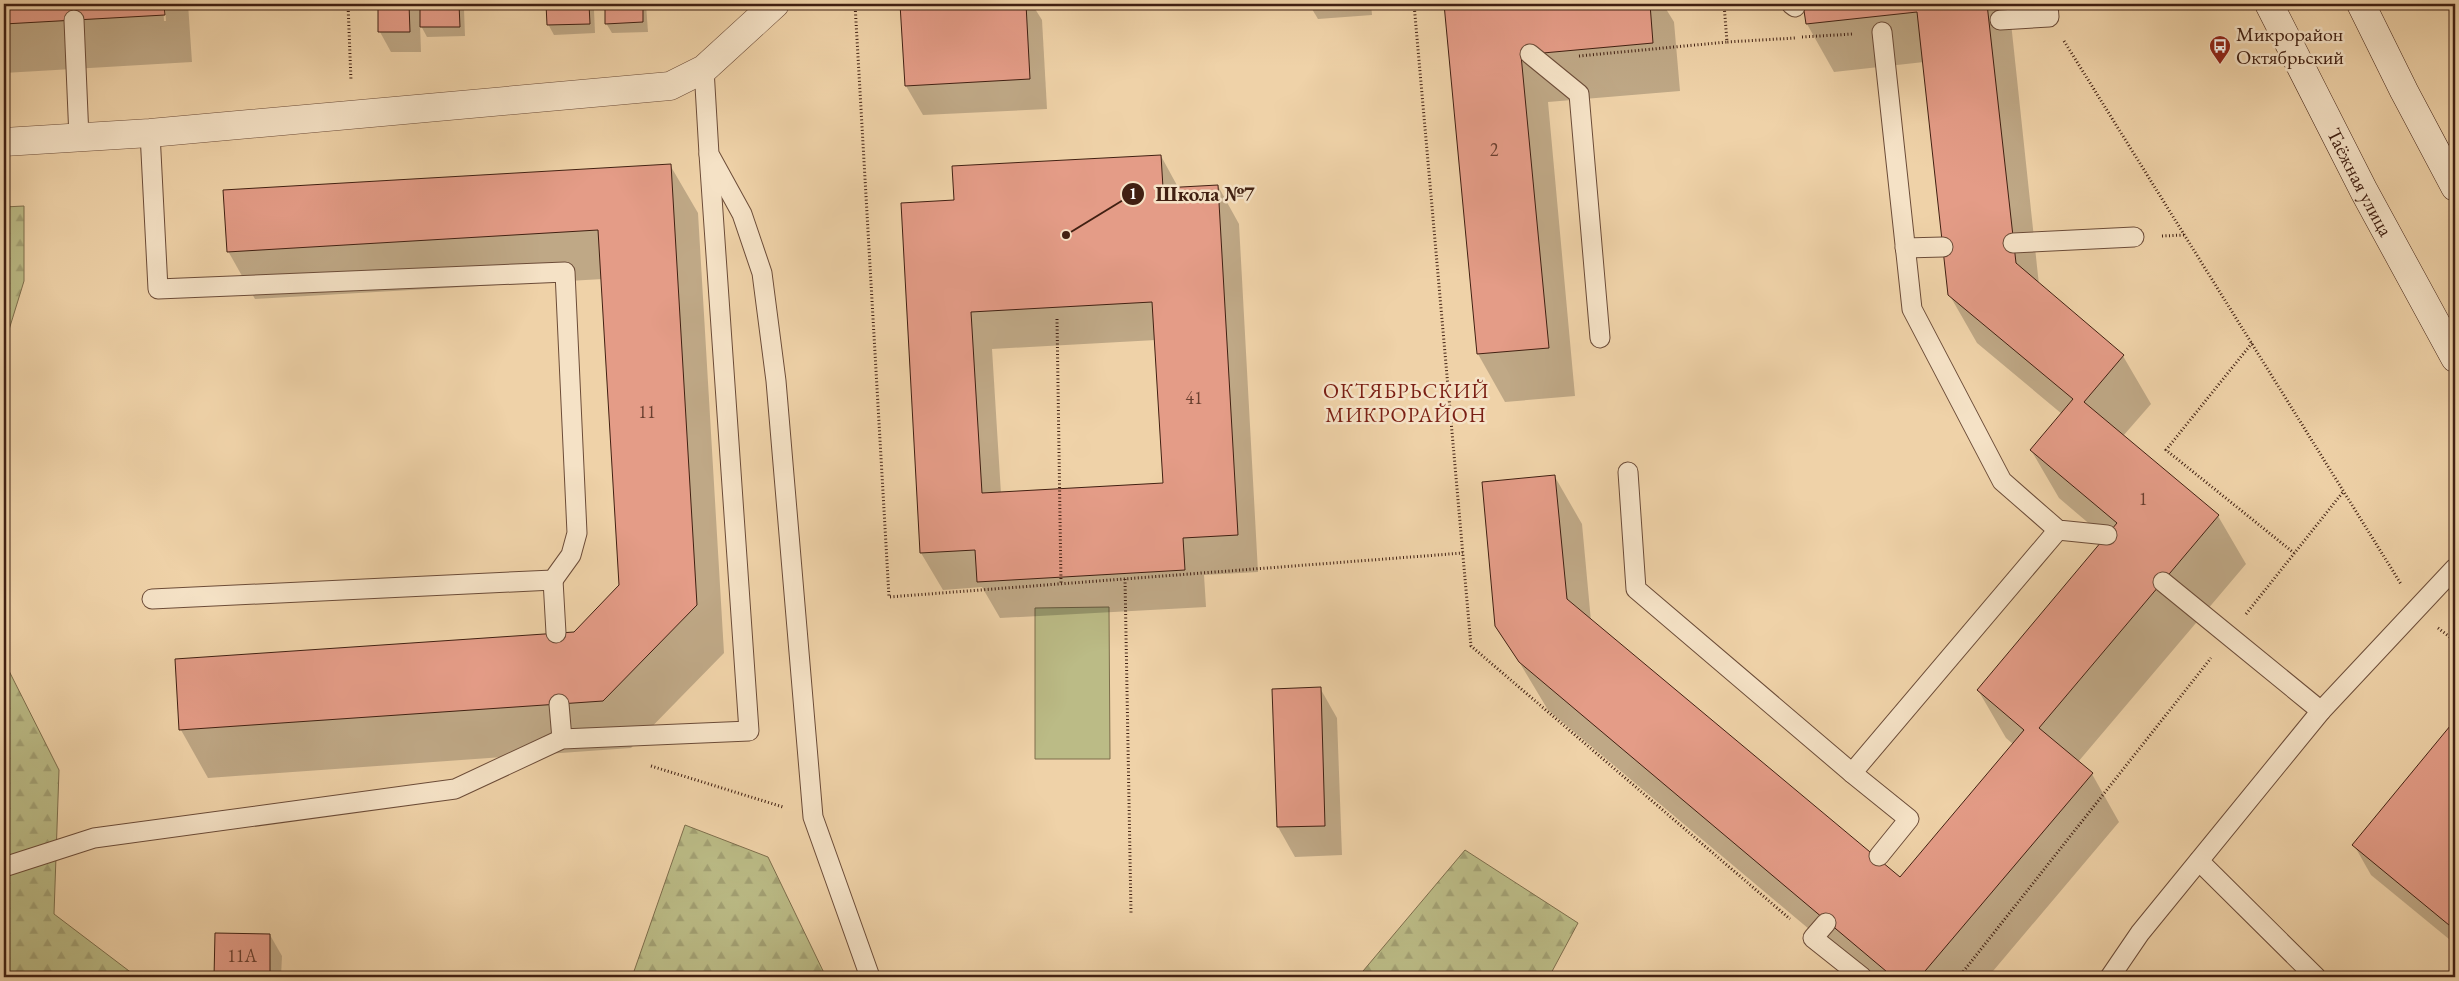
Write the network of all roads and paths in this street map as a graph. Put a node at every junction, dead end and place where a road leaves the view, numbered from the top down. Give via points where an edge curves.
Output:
1 (348, 4) edge
2 (775, 4) edge
3 (855, 4) edge
4 (1414, 4) edge
5 (2269, 4) edge
6 (2361, 4) edge
7 (2048, 10) edge
8 (74, 20) dead end
9 (2000, 20) dead end
10 (1882, 32) dead end
11 (1727, 42) dead end
12 (1534, 57) joint
13 (704, 69) junction
14 (352, 114) junction
15 (150, 132) junction
16 (79, 138) junction
17 (4, 142) edge
18 (709, 154) junction
19 (2455, 186) edge
20 (2134, 237) dead end
21 (2013, 243) dead end
22 (1943, 247) dead end
23 (1906, 248) junction
24 (1057, 319) dead end
25 (1600, 338) dead end
26 (2252, 343) junction
27 (2455, 358) edge
28 (1628, 472) dead end
29 (2343, 492) junction
30 (2058, 530) junction
31 (2107, 535) dead end
32 (1463, 553) junction
33 (2294, 554) junction
34 (2455, 568) edge
35 (1125, 579) junction
36 (553, 580) junction
37 (2163, 582) dead end
38 (1061, 584) junction
39 (152, 599) dead end
40 (2416, 609) junction
41 (556, 633) dead end
42 (2229, 636) junction
43 (559, 704) dead end
44 (2321, 711) junction
45 (562, 739) junction
46 (646, 765) dead end
47 (1852, 773) junction
48 (813, 817) junction
49 (1879, 856) dead end
50 (2199, 861) junction
51 (4, 867) edge
52 (1131, 912) dead end
53 (1826, 922) dead end
54 (1813, 938) junction
55 (870, 977) edge
56 (1862, 977) edge
57 (1959, 977) edge
58 (2110, 977) edge
59 (2316, 977) edge

1 - 14 path
2 - 13 street
3 - 38 path via 889,597
4 - 32 path
5 - 27 street, Таёжная улица via 2364,191
6 - 19 street
7 - 9 lane
7 - 26 path
8 - 16 lane
10 - 23 lane
11 - 12 path
12 - 25 lane via 1578,94
13 - 14 street via 670,86
13 - 18 lane
14 - 15 street
15 - 16 street
15 - 36 lane via 158,289 565,272 577,533 571,555
16 - 17 street
18 - 45 lane via 749,731
18 - 48 lane via 742,214 762,273 776,381
20 - 21 lane
22 - 23 lane
23 - 30 lane via 1912,309 2002,482
24 - 38 path
26 - 29 path
26 - 33 path via 2166,450
28 - 47 lane via 1636,589
29 - 33 path
29 - 40 path
30 - 31 lane
30 - 47 lane
32 - 35 path
32 - 54 path via 1471,646
33 - 42 path
34 - 40 lane
35 - 38 path
35 - 52 path
36 - 39 lane
36 - 41 lane
37 - 42 lane
40 - 44 lane
42 - 44 lane
42 - 57 path
43 - 45 lane
44 - 50 lane
45 - 51 lane via 455,789 94,838
46 - 48 path
47 - 49 lane via 1909,819
48 - 55 lane
50 - 58 lane via 2140,933
50 - 59 lane
53 - 54 lane
54 - 56 lane

